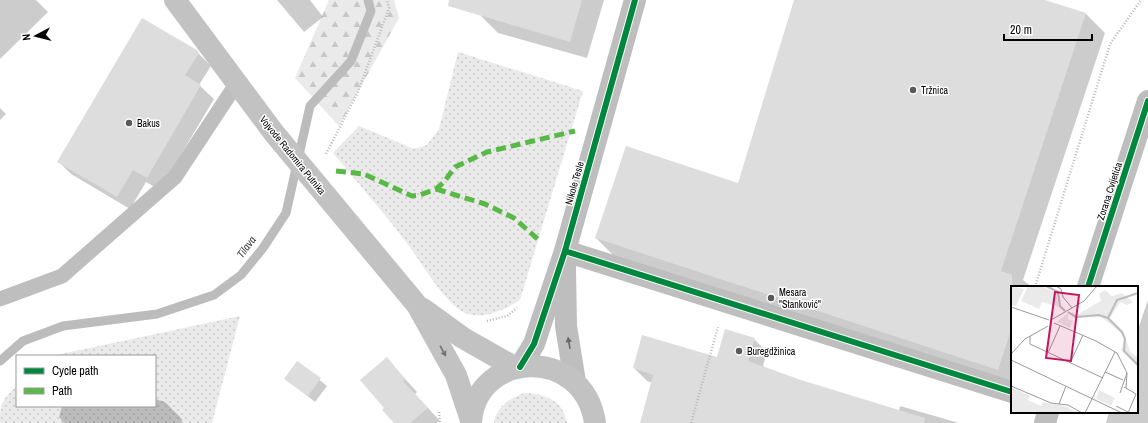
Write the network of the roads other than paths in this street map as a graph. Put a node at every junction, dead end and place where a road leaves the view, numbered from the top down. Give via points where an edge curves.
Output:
1 (175, 0) edge
2 (635, 0) edge
3 (237, 83) junction
4 (1148, 101) edge
5 (565, 251) junction
6 (1088, 286) edge
7 (0, 299) edge
8 (417, 304) junction
9 (518, 368) junction
10 (575, 382) junction
11 (1011, 392) edge
12 (1048, 413) edge
13 (471, 422) edge
14 (595, 423) edge
15 (1045, 423) edge

1 - 3 main road, Vojvode Radomira Putnika
2 - 5 street, Nikole Tesle
3 - 7 lane via 176,178 62,276
3 - 8 main road, Vojvode Radomira Putnika via 274,133
4 - 6 street, Zorana Cvijetića
5 - 9 street, Nikole Tesle via 534,344
10 -> 5 street, Nikole Tesle via 566,326
5 - 11 street
8 - 9 main road, Vojvode Radomira Putnika via 463,338
8 -> 13 main road, Vojvode Radomira Putnika via 456,375
9 - 10 main road via 549,368
9 - 13 main road via 491,382 475,406
10 - 14 main road via 587,396
12 - 15 street

